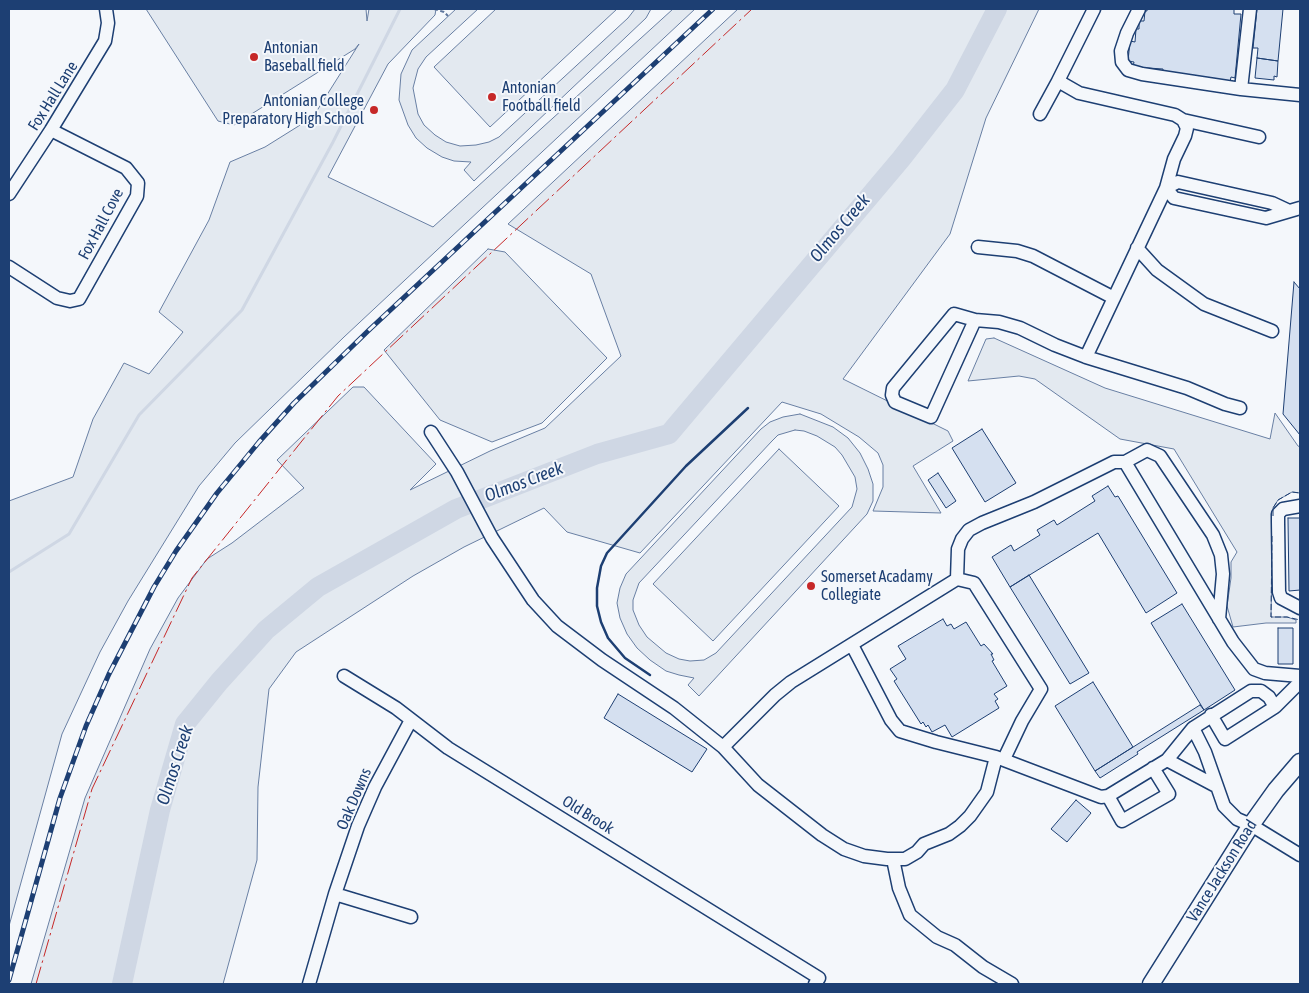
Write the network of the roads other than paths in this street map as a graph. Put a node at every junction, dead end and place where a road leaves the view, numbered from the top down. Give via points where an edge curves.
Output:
1 (106, 9) edge
2 (1094, 9) edge
3 (1139, 9) edge
4 (1250, 9) edge
5 (1058, 80) junction
6 (1241, 89) junction
7 (1300, 95) edge
8 (1040, 114) dead end
9 (1183, 120) junction
10 (51, 130) junction
11 (1258, 137) dead end
12 (1166, 188) junction
13 (9, 194) edge
14 (1294, 209) edge
15 (978, 247) dead end
16 (1138, 248) junction
17 (9, 266) edge
18 (1114, 298) junction
19 (975, 320) junction
20 (1272, 331) dead end
21 (1086, 357) junction
22 (1240, 408) dead end
23 (431, 432) dead end
24 (1125, 462) junction
25 (1300, 506) edge
26 (957, 579) junction
27 (1300, 608) edge
28 (1219, 619) junction
29 (852, 645) junction
30 (344, 676) dead end
31 (1300, 676) edge
32 (1300, 682) edge
33 (1275, 707) junction
34 (1211, 715) junction
35 (411, 720) junction
36 (1194, 728) junction
37 (723, 747) junction
38 (1000, 758) junction
39 (1166, 760) junction
40 (1300, 762) edge
41 (1153, 768) junction
42 (1216, 786) junction
43 (1108, 796) junction
44 (1251, 825) junction
45 (1300, 855) edge
46 (893, 859) junction
47 (336, 894) junction
48 (411, 917) dead end
49 (817, 981) edge
50 (309, 984) edge
51 (1012, 984) edge
52 (1151, 984) edge

1 - 10 street, Fox Hall Lane via 105,41
2 - 5 street
3 - 6 street via 1121,51 1122,62 1128,70
4 - 6 street
5 - 8 street
5 - 9 street via 1080,92 1175,115
6 - 7 street
9 - 11 street
9 - 12 street via 1187,128 1185,136
10 - 13 street, Fox Hall Lane
10 - 17 street, Fox Hall Cove via 126,168 138,183 137,196 79,299 57,298
12 - 14 street via 1174,198 1266,218
12 - 16 street
15 - 18 street via 1033,256
16 - 18 street
16 - 20 street via 1157,270 1204,304
18 - 21 street
19 - 19 street via 931,417 895,402 893,388 954,314
19 - 21 street via 1020,328
21 - 22 street
23 - 37 street via 457,472 492,538 533,600 557,626 674,708
24 - 26 street via 1114,462 969,530 958,549
24 - 28 street
24 - 28 street via 1147,450 1160,456 1213,535 1222,555
25 - 27 street via 1283,509 1278,514 1278,592 1281,598
26 - 29 street
26 - 38 street via 974,583 1041,689
28 - 31 street via 1254,669
29 - 37 street via 791,682
29 - 38 street via 900,731
30 - 35 street, Old Brook
32 - 33 street
33 - 34 street via 1260,691 1250,691
33 - 34 street via 1225,739
34 - 36 street
35 - 47 street, Oak Downs via 358,826
35 - 49 street, Old Brook via 448,748
36 - 39 street
36 - 42 street
37 - 46 street via 758,785 822,835 844,849 864,856
38 - 43 street
38 - 46 street via 987,792 970,816 949,834 924,844 905,859
39 - 41 street
39 - 42 street
40 - 44 main road, Vance Jackson Road
41 - 43 street
41 - 43 street via 1169,794 1122,821
42 - 44 street via 1224,806 1237,819
44 - 45 street
44 - 52 main road, Vance Jackson Road
46 - 51 street via 899,888 910,915 937,937 955,945
47 - 48 street
47 - 50 street, Oak Downs

